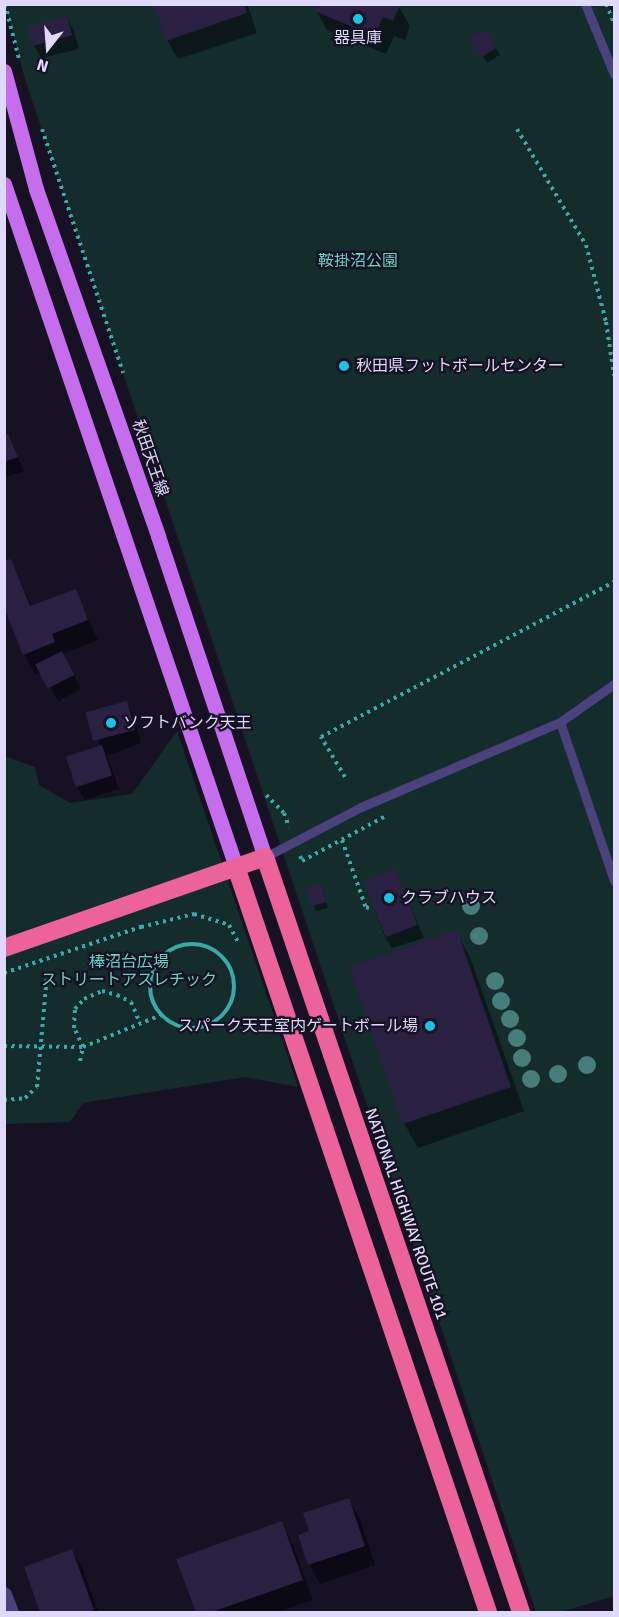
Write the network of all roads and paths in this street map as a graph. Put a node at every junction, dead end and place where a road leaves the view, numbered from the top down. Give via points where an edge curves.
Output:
1 (5, 4) edge
2 (585, 4) edge
3 (606, 4) edge
4 (615, 24) edge
5 (21, 63) dead end
6 (4, 71) edge
7 (615, 74) edge
8 (517, 129) dead end
9 (4, 184) edge
10 (615, 375) edge
11 (615, 582) edge
12 (615, 684) edge
13 (560, 722) junction
14 (345, 777) dead end
15 (342, 840) dead end
16 (265, 857) junction
17 (236, 867) junction
18 (615, 881) edge
19 (373, 906) dead end
20 (238, 944) dead end
21 (4, 948) edge
22 (4, 974) edge
23 (47, 976) dead end
24 (161, 1015) junction
25 (140, 1023) junction
26 (4, 1046) edge
27 (40, 1047) junction
28 (83, 1047) junction
29 (80, 1061) dead end
30 (4, 1100) edge
31 (4, 1594) edge
32 (11, 1612) edge
33 (488, 1612) edge
34 (521, 1612) edge

1 - 5 path
2 - 7 lane
3 - 4 path
6 - 16 main road, 秋田天王線 via 36,189
8 - 10 path via 586,245
9 - 17 main road
11 - 14 path via 321,737
12 - 13 lane
13 - 16 lane via 361,807
13 - 18 lane
15 - 19 path via 366,908
16 - 17 highway
16 - 34 highway, NATIONAL HIGHWAY ROUTE 101
17 - 21 highway
17 - 33 highway
20 - 22 path via 229,925 194,914 141,927
23 - 27 path
24 - 24 path via 185,1028 199,1028 223,1015 234,990 228,964 207,946 179,946 166,952 157,962 150,982 153,1003
24 - 25 path
25 - 28 path
25 - 28 path via 131,1002 102,991 84,999 75,1010 74,1028
26 - 27 path
27 - 28 path
27 - 30 path via 37,1087 25,1098
28 - 29 path
31 - 32 street

